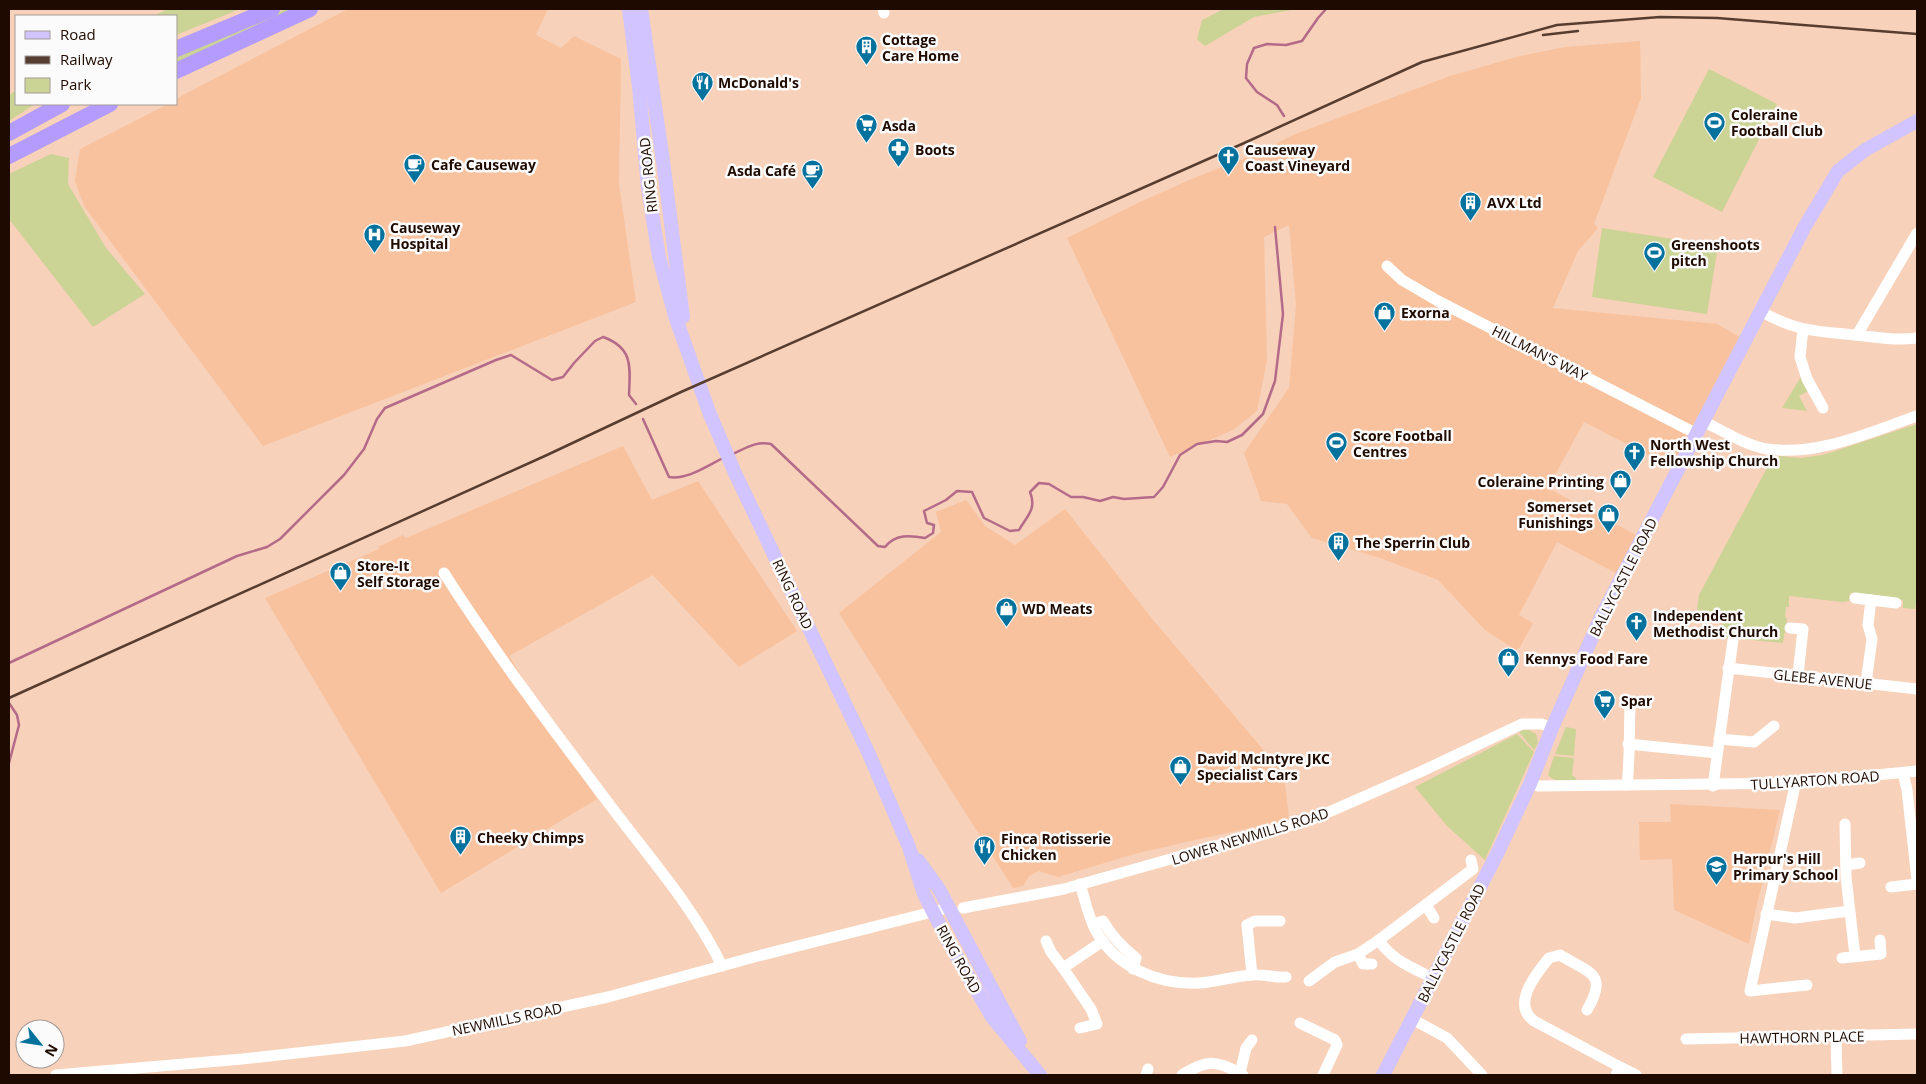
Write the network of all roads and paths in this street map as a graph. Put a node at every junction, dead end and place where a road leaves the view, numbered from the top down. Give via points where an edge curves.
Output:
1 (272, 9) edge
2 (310, 9) edge
3 (629, 9) edge
4 (641, 9) edge
5 (178, 48) edge
6 (178, 70) edge
7 (60, 105) edge
8 (108, 105) edge
9 (1917, 121) edge
10 (9, 134) edge
11 (9, 156) edge
12 (657, 192) dead end
13 (1917, 233) edge
14 (1387, 266) dead end
15 (1762, 312) junction
16 (675, 316) junction
17 (1803, 329) junction
18 (1857, 335) junction
19 (684, 338) junction
20 (1917, 338) edge
21 (1823, 408) dead end
22 (1917, 416) edge
23 (1704, 421) junction
24 (1697, 434) junction
25 (444, 573) dead end
26 (1855, 598) dead end
27 (1871, 600) junction
28 (1896, 604) dead end
29 (1790, 628) dead end
30 (1733, 640) dead end
31 (1728, 668) junction
32 (1798, 675) junction
33 (1866, 683) junction
34 (1917, 689) edge
35 (1630, 708) dead end
36 (1774, 726) dead end
37 (1552, 728) junction
38 (1719, 739) junction
39 (1628, 744) junction
40 (1717, 753) junction
41 (1917, 771) edge
42 (1903, 773) junction
43 (1794, 783) junction
44 (1530, 784) junction
45 (1626, 785) junction
46 (1713, 786) junction
47 (1845, 824) dead end
48 (909, 848) junction
49 (1471, 860) dead end
50 (1860, 864) dead end
51 (1846, 865) junction
52 (1917, 880) edge
53 (1080, 884) junction
54 (1917, 884) edge
55 (1891, 887) dead end
56 (1426, 905) junction
57 (948, 908) junction
58 (963, 908) dead end
59 (1849, 911) junction
60 (934, 912) junction
61 (1766, 914) junction
62 (1434, 918) dead end
63 (1280, 921) dead end
64 (1093, 924) junction
65 (1379, 940) junction
66 (1880, 940) dead end
67 (1046, 941) dead end
68 (1103, 941) junction
69 (1358, 954) junction
70 (1855, 956) junction
71 (1842, 958) dead end
72 (1372, 964) dead end
73 (722, 966) junction
74 (1063, 968) junction
75 (1133, 969) junction
76 (1252, 975) junction
77 (1286, 977) dead end
78 (1433, 978) junction
79 (1309, 981) dead end
80 (1807, 985) dead end
81 (1587, 1010) dead end
82 (1412, 1019) junction
83 (1300, 1023) dead end
84 (1080, 1028) dead end
85 (1917, 1034) edge
86 (1836, 1036) junction
87 (1686, 1039) dead end
88 (1252, 1040) dead end
89 (1029, 1060) junction
90 (1618, 1071) edge
91 (1241, 1074) edge
92 (56, 1075) edge
93 (1040, 1075) edge
94 (1182, 1075) edge
95 (1323, 1075) edge
96 (1383, 1075) edge
97 (1482, 1075) edge
98 (1636, 1075) edge
99 (1837, 1075) edge

1 - 5 highway
2 - 6 highway
3 - 16 main road, RING ROAD via 651,211
4 - 19 main road, RING ROAD
7 - 10 highway
8 - 11 highway
9 - 15 main road, BALLYCASTLE ROAD via 1865,150 1838,171 1804,228
12 - 16 main road
13 - 18 street
14 - 24 street, HILLMAN'S WAY via 1402,280 1438,301
15 - 17 street
15 - 23 main road, BALLYCASTLE ROAD
16 - 19 main road, RING ROAD
17 - 18 street
17 - 21 street via 1800,357 1807,379
18 - 20 street via 1894,340
19 - 48 main road, RING ROAD via 724,450 869,754
22 - 23 street via 1827,446 1799,450 1766,449
23 - 24 main road, BALLYCASTLE ROAD
24 - 37 main road, BALLYCASTLE ROAD via 1601,618
25 - 73 street via 546,721 677,895
26 - 27 street
27 - 28 street
27 - 33 street via 1868,625 1872,639
29 - 32 street via 1803,629
30 - 31 street
31 - 32 street, GLEBE AVENUE
31 - 38 street
32 - 33 street, GLEBE AVENUE
33 - 34 street, GLEBE AVENUE
35 - 39 street
36 - 38 street via 1754,742
37 - 44 main road, BALLYCASTLE ROAD
37 - 53 street, LOWER NEWMILLS ROAD via 1542,724 1522,724 1313,819
38 - 40 street
39 - 40 street
39 - 45 street via 1630,758
40 - 46 street
41 - 42 street, TULLYARTON ROAD
42 - 43 street, TULLYARTON ROAD
42 - 52 street
43 - 46 street, TULLYARTON ROAD
43 - 61 street
44 - 45 street, TULLYARTON ROAD
44 - 78 main road, BALLYCASTLE ROAD
45 - 46 street, TULLYARTON ROAD
47 - 51 street
48 - 57 main road, RING ROAD
48 - 60 main road, RING ROAD via 924,894
49 - 56 street via 1473,869
50 - 51 street
51 - 59 street
53 - 58 street, LOWER NEWMILLS ROAD
53 - 64 street
54 - 55 street
56 - 62 street
56 - 65 street
57 - 60 street, NEWMILLS ROAD
57 - 89 main road, RING ROAD
59 - 61 street via 1795,918
59 - 70 street
60 - 73 street, NEWMILLS ROAD
60 - 89 main road, RING ROAD via 992,1017
61 - 80 street via 1750,991
63 - 76 street via 1255,921 1247,925
64 - 68 street
64 - 75 street via 1103,921 1111,935 1136,958
65 - 69 street
65 - 78 street via 1400,962
66 - 70 street via 1881,954
67 - 74 street
68 - 74 street
68 - 75 street
69 - 72 street via 1363,964
69 - 79 street via 1335,962
70 - 71 street
73 - 92 street, NEWMILLS ROAD via 608,997 405,1041
74 - 84 street via 1098,1024
75 - 76 street via 1161,980 1198,983
76 - 77 street
78 - 82 main road, BALLYCASTLE ROAD
81 - 90 street via 1598,989 1594,976 1560,955 1549,958 1528,991 1523,1004 1526,1013 1534,1021
82 - 96 main road, BALLYCASTLE ROAD
82 - 97 street via 1447,1038
83 - 95 street via 1335,1040 1337,1045
85 - 86 street, HAWTHORN PLACE
86 - 87 street, HAWTHORN PLACE
86 - 99 street
88 - 91 street via 1246,1048
89 - 93 main road, RING ROAD
90 - 98 street
91 - 94 street via 1211,1063 1198,1065

